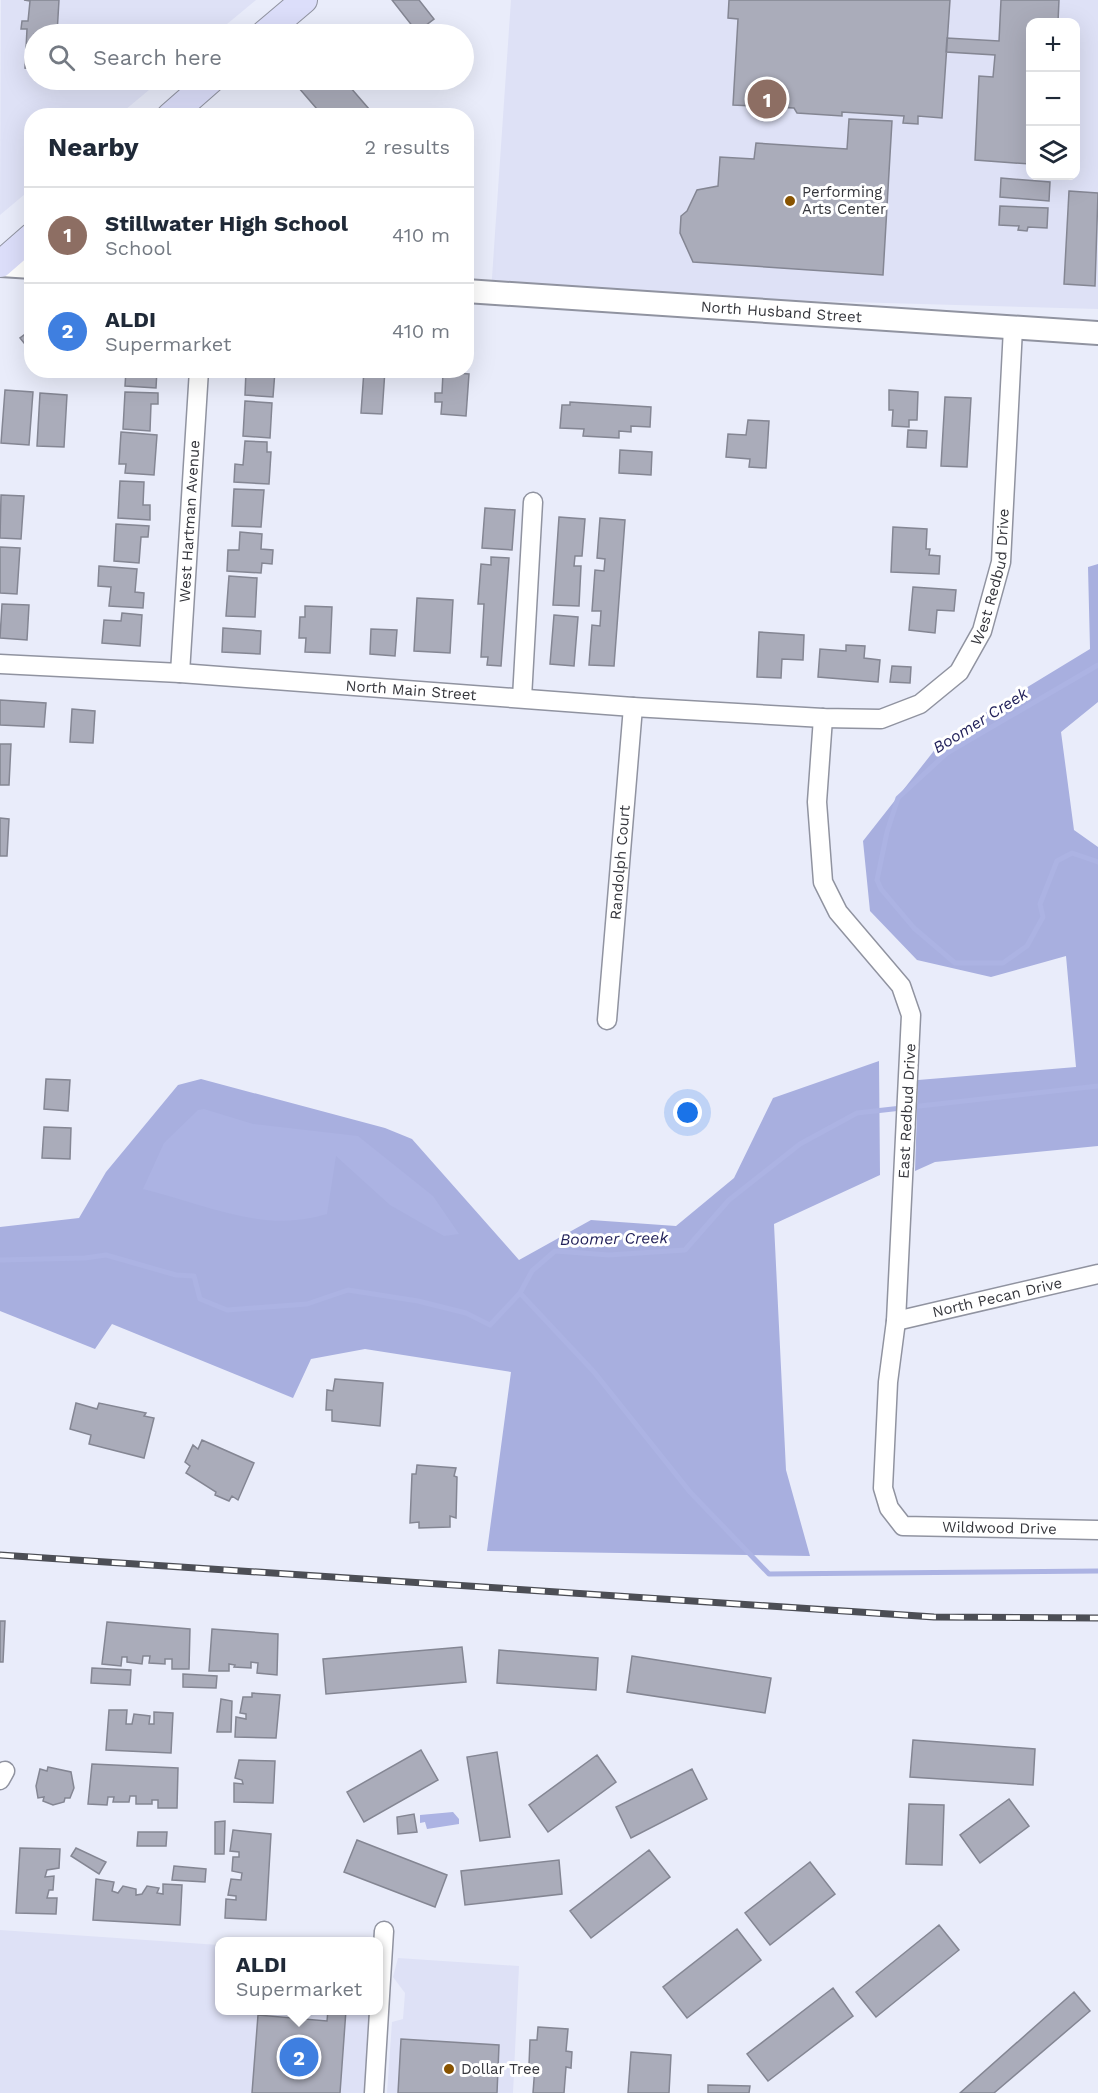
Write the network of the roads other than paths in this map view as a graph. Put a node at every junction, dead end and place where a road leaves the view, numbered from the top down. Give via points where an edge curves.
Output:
1 (304, 0) edge
2 (276, 24) edge
3 (200, 90) edge
4 (179, 108) edge
5 (24, 243) edge
6 (0, 264) edge
7 (24, 266) edge
8 (474, 292) edge
9 (1013, 327) junction
10 (1098, 333) edge
11 (198, 378) edge
12 (533, 502) dead end
13 (0, 664) edge
14 (180, 673) junction
15 (522, 698) junction
16 (633, 707) junction
17 (823, 718) junction
18 (608, 1020) dead end
19 (1098, 1274) edge
20 (896, 1321) junction
21 (903, 1526) joint
22 (1098, 1530) edge
23 (384, 1931) dead end
24 (383, 1947) edge
25 (379, 2015) edge
26 (374, 2093) edge

1 - 2 main road
3 - 4 main road
5 - 6 main road
6 - 7 street
8 - 9 street, North Husband Street
9 - 10 street, North Husband Street
9 - 17 street, West Redbud Drive via 1001,562 982,631 959,672 920,704 881,719
11 - 14 street, West Hartman Avenue
12 - 15 street
13 - 14 street, North Main Street
14 - 15 street, North Main Street
15 - 16 street, North Main Street
16 - 17 street, North Main Street
16 - 18 street, Randolph Court
17 - 20 street, East Redbud Drive via 816,802 823,882 838,912 901,986 911,1015
19 - 20 street, North Pecan Drive
20 - 21 street, East Redbud Drive via 888,1382 883,1488 889,1508
21 - 22 street, Wildwood Drive
23 - 24 street
25 - 26 street

